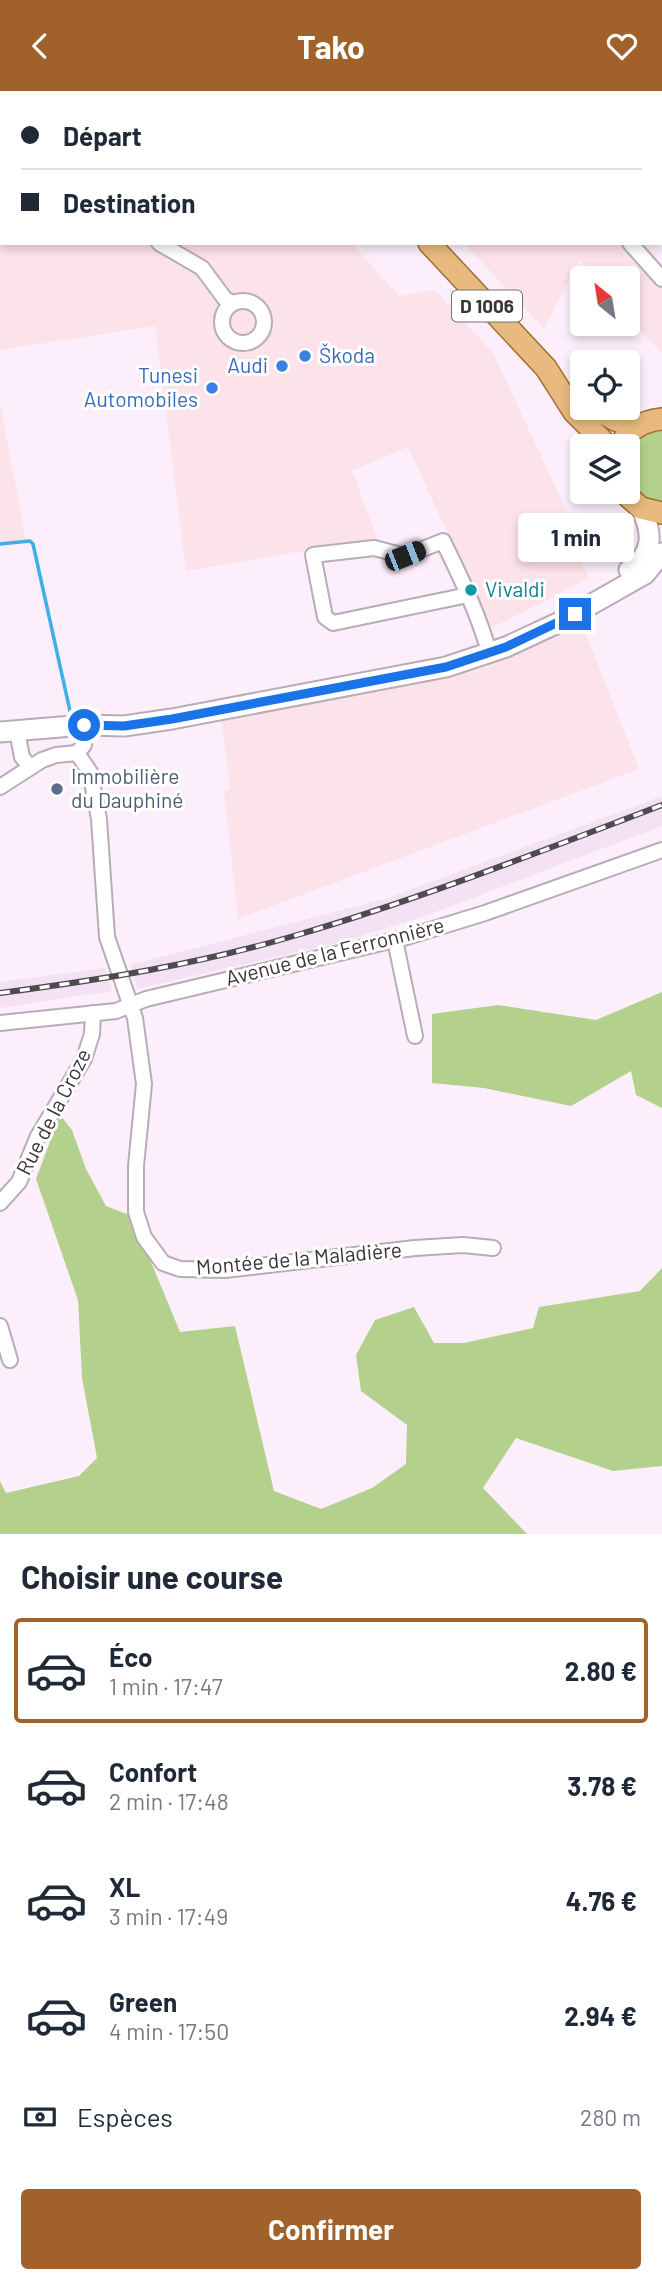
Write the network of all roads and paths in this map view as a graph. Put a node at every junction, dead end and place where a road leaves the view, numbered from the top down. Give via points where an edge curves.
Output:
1 (162, 245) edge
2 (431, 245) edge
3 (632, 245) edge
4 (662, 279) edge
5 (233, 303) dead end
6 (546, 368) junction
7 (570, 387) edge
8 (662, 419) edge
9 (615, 420) edge
10 (637, 426) junction
11 (596, 434) edge
12 (627, 434) edge
13 (652, 511) edge
14 (662, 554) edge
15 (468, 595) junction
16 (486, 642) junction
17 (84, 725) junction
18 (9, 731) edge
19 (77, 753) junction
20 (30, 767) junction
21 (0, 787) edge
22 (662, 850) edge
23 (395, 940) junction
24 (131, 1005) junction
25 (93, 1013) junction
26 (0, 1023) edge
27 (415, 1036) dead end
28 (0, 1203) edge
29 (493, 1248) dead end
30 (0, 1326) edge
31 (10, 1360) dead end

1 - 5 street via 202,268
2 - 6 main road, D 1006
3 - 4 street
6 - 7 main road, D 1006
6 - 11 main road, D 1006 via 574,412
8 - 10 main road
9 - 10 main road
10 - 12 main road
13 - 16 main road via 645,558 637,565 557,611
14 - 17 main road via 645,574 589,607 477,658 172,719 124,726
15 - 15 street via 443,541 405,556 374,548 313,555 325,617 333,623
15 - 16 street
16 - 17 main road via 444,656
17 - 18 main road
17 - 19 street via 84,745
18 - 20 street
19 - 20 street via 56,755
19 - 24 street via 90,772 99,819 107,937
20 - 21 street
22 - 23 street, Avenue de la Ferronnière
23 - 24 street, Avenue de la Ferronnière
23 - 27 street
24 - 25 street, Avenue de la Ferronnière
24 - 29 street, Montée de la Maladière via 144,1084 136,1212 144,1237 163,1263 180,1269 225,1270 415,1248
25 - 26 street, Avenue de la Ferronnière
25 - 28 street, Rue de la Croze via 84,1059 38,1136 19,1182
30 - 31 street

